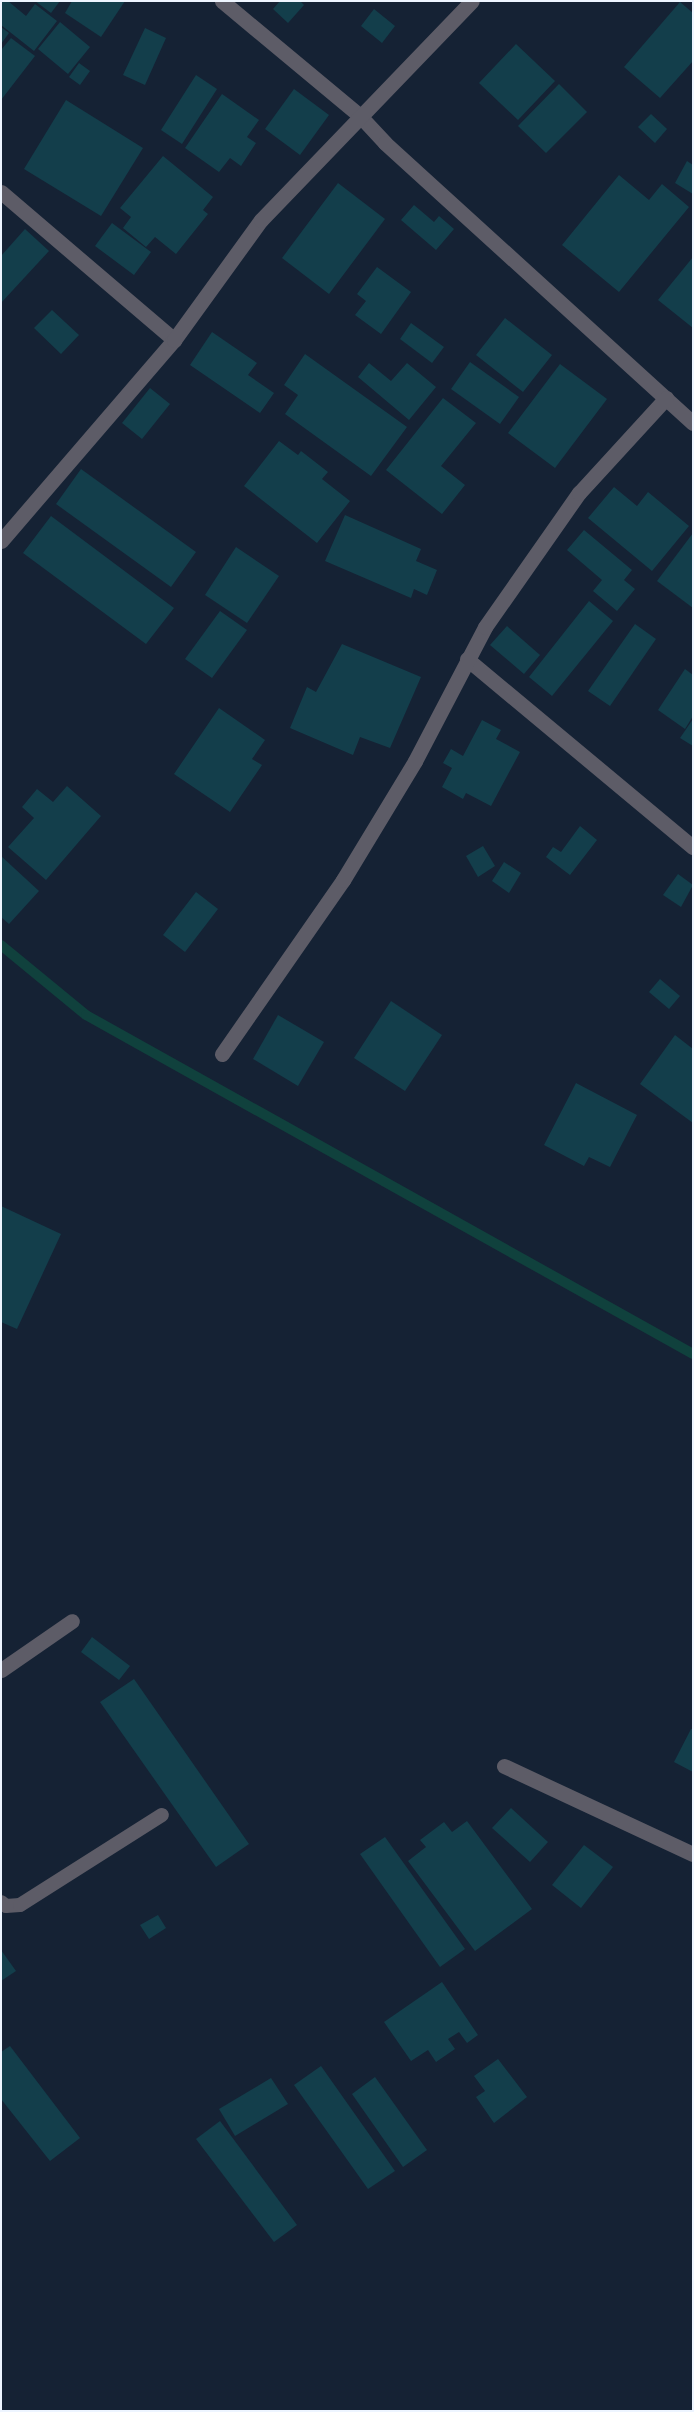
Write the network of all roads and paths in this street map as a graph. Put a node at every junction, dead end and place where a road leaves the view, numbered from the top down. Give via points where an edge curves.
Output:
1 (222, 1) edge
2 (472, 1) edge
3 (361, 117) junction
4 (1, 192) edge
5 (174, 340) junction
6 (666, 398) junction
7 (693, 423) edge
8 (1, 541) edge
9 (467, 659) junction
10 (693, 847) edge
11 (222, 1054) dead end
12 (72, 1621) dead end
13 (1, 1670) edge
14 (504, 1766) dead end
15 (162, 1815) dead end
16 (693, 1854) edge
17 (1, 1902) edge

1 - 3 street
2 - 3 street
3 - 5 street via 261,220
3 - 6 street via 385,143
4 - 5 street
5 - 8 street
6 - 7 street
6 - 9 street via 579,493 485,627
9 - 10 street
9 - 11 street via 415,762 344,880
12 - 13 street
14 - 16 street
15 - 17 lane via 20,1905 6,1906

